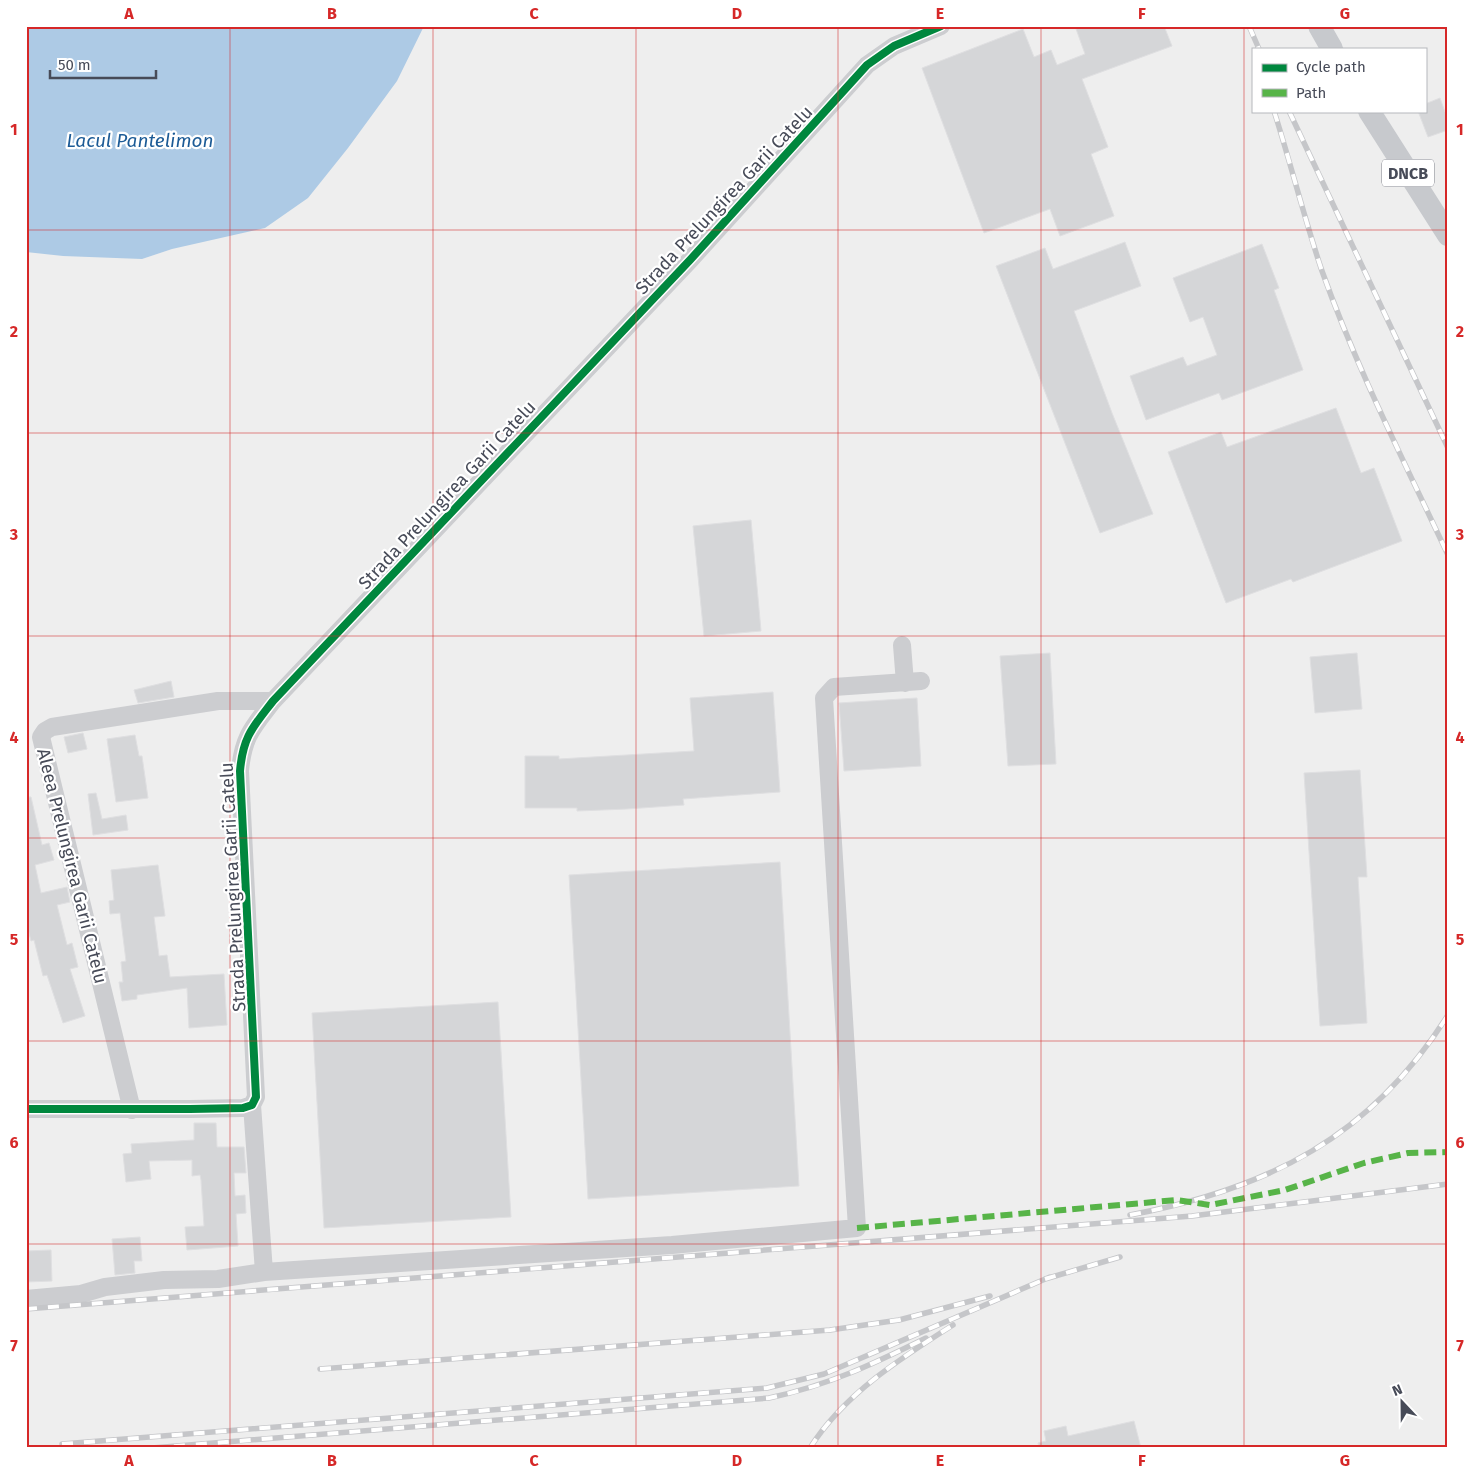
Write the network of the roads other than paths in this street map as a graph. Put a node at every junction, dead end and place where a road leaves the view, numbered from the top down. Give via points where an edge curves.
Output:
1 (941, 26) edge
2 (1319, 26) edge
3 (1331, 48) edge
4 (1370, 112) edge
5 (1448, 235) edge
6 (902, 645) dead end
7 (273, 700) junction
8 (252, 1106) junction
9 (26, 1109) edge
10 (132, 1110) junction
11 (264, 1272) junction
12 (26, 1299) edge

1 - 7 street, Strada Prelungirea Garii Catelu via 894,46 867,65 690,260
2 - 3 main road
4 - 5 main road, DNCB
6 - 11 street via 913,682 834,688 824,698 858,1228 672,1245
7 - 8 street, Strada Prelungirea Garii Catelu via 248,733 242,748 240,771 256,1097
7 - 10 street, Aleea Prelungirea Garii Catelu via 218,701 52,727 41,737
8 - 10 street
8 - 11 street, Strada Prelungirea Garii Catelu
9 - 10 street
11 - 12 street via 218,1279 164,1280 81,1294

